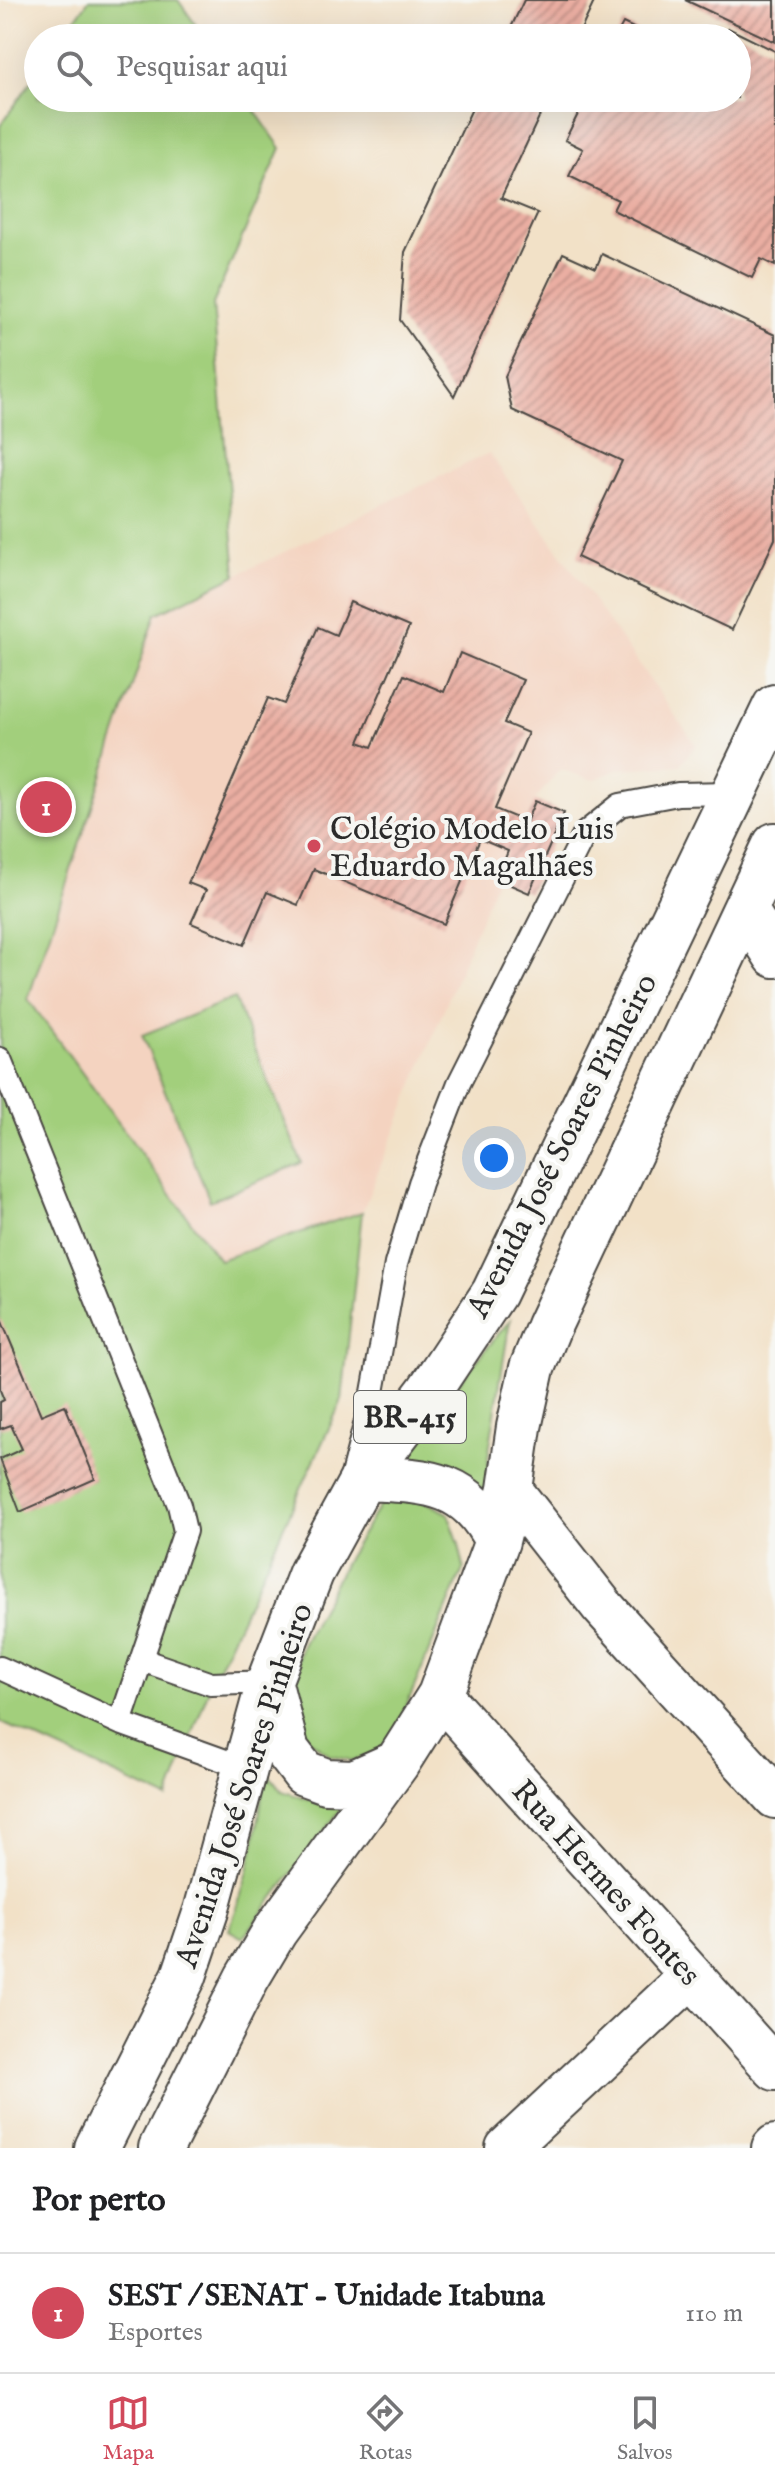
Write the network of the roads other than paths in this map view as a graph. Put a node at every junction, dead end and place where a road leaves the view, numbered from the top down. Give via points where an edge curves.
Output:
1 (775, 707) edge
2 (733, 793) junction
3 (775, 845) edge
4 (745, 908) junction
5 (775, 956) edge
6 (0, 1059) edge
7 (363, 1478) junction
8 (510, 1489) junction
9 (340, 1522) junction
10 (497, 1541) junction
11 (142, 1660) junction
12 (0, 1668) edge
13 (269, 1682) junction
14 (440, 1695) junction
15 (120, 1723) junction
16 (397, 1763) junction
17 (245, 1768) junction
18 (775, 1797) edge
19 (691, 1976) junction
20 (775, 2069) edge
21 (97, 2148) edge
22 (161, 2148) edge
23 (507, 2148) edge

1 - 2 main road, Avenida José Soares Pinheiro / BR-415
2 - 7 main road, Avenida José Soares Pinheiro / BR-415 via 494,1293
2 - 9 lane via 678,794 620,805 585,833 459,1083 420,1183 396,1264 372,1398
3 - 4 main road, Avenida José Soares Pinheiro
4 - 5 street
4 - 8 main road, Avenida José Soares Pinheiro via 543,1340 532,1368
6 - 11 lane via 182,1518 185,1531
7 - 9 main road, Avenida José Soares Pinheiro / BR-415
7 - 10 main road via 414,1480 456,1494 485,1517
8 - 10 main road, Avenida José Soares Pinheiro
8 - 18 street via 602,1606
9 - 13 main road, Avenida José Soares Pinheiro / BR-415 via 311,1573
10 - 14 main road, Avenida José Soares Pinheiro
11 - 13 lane via 211,1684
11 - 15 lane
12 - 15 lane
13 - 16 main road via 287,1751 304,1773 354,1782
13 - 17 main road, Avenida José Soares Pinheiro / BR-415
14 - 16 main road, Avenida José Soares Pinheiro
14 - 19 street, Rua Hermes Fontes
15 - 17 lane
16 - 22 main road, Avenida José Soares Pinheiro via 275,1931
17 - 21 main road, Avenida José Soares Pinheiro / BR-415 via 184,1976
19 - 20 street, Rua Hermes Fontes
19 - 23 street

